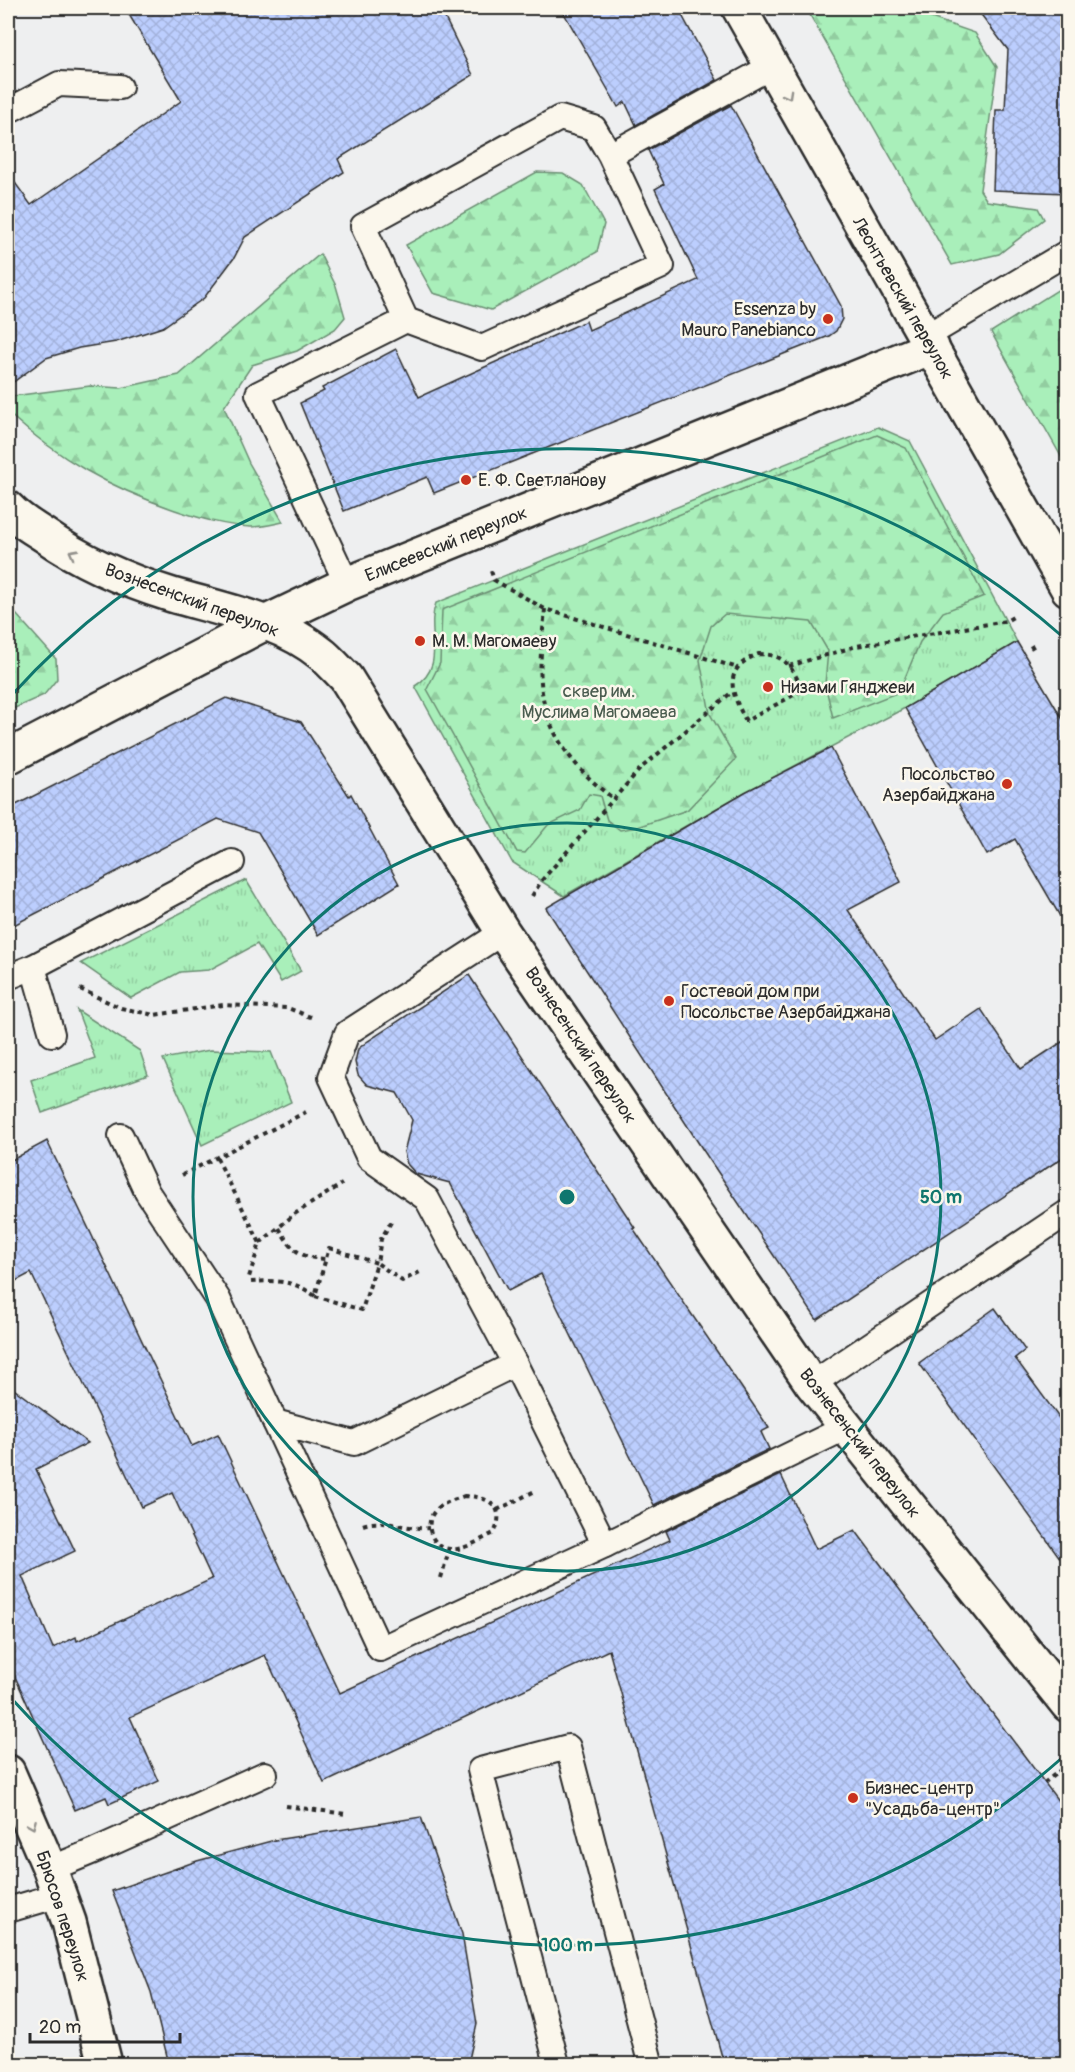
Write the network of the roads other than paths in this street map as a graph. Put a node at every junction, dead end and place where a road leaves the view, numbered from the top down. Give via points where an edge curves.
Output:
1 (739, 8) edge
2 (772, 66) junction
3 (120, 87) dead end
4 (8, 111) edge
5 (610, 155) junction
6 (1068, 252) edge
7 (406, 320) junction
8 (928, 342) junction
9 (8, 508) edge
10 (347, 584) junction
11 (1068, 589) edge
12 (265, 623) junction
13 (8, 757) edge
14 (232, 862) dead end
15 (503, 932) junction
16 (33, 967) junction
17 (8, 977) edge
18 (52, 1034) dead end
19 (121, 1136) dead end
20 (1068, 1212) edge
21 (515, 1364) junction
22 (812, 1384) junction
23 (275, 1422) junction
24 (848, 1427) junction
25 (605, 1545) junction
26 (1068, 1705) edge
27 (8, 1772) edge
28 (265, 1774) dead end
29 (55, 1882) junction
30 (8, 1910) edge
31 (105, 2064) edge
32 (557, 2064) edge
33 (646, 2064) edge

1 - 2 street, Леонтьевский переулок
2 - 5 lane
2 -> 8 street, Леонтьевский переулок
3 - 4 lane via 59,84
5 - 7 lane via 594,128 560,117 363,226
5 - 7 lane via 662,266 482,348
6 - 8 lane
7 - 10 lane via 258,394
8 - 10 street, Елисеевский переулок
8 - 11 street, Леонтьевский переулок
12 -> 9 street, Вознесенский переулок via 109,572 58,546
10 - 12 street, Елисеевский переулок
12 - 13 street, Елисеевский переулок
12 - 15 street, Вознесенский переулок via 303,641 346,678
14 - 16 lane
15 - 21 lane via 348,1033 331,1077 369,1158 428,1199
15 - 22 street, Вознесенский переулок
16 - 17 lane
16 - 18 lane
19 - 23 lane via 147,1192 218,1299
20 - 22 lane
21 - 23 lane via 354,1443
21 - 25 lane
22 - 24 street, Вознесенский переулок
23 - 25 lane via 380,1649
24 - 25 lane
24 - 26 street, Вознесенский переулок
27 -> 29 street, Брюсов переулок
28 - 29 lane via 106,1846
29 - 30 lane
29 - 31 street, Брюсов переулок
32 - 33 lane via 480,1770 568,1747 649,2058

